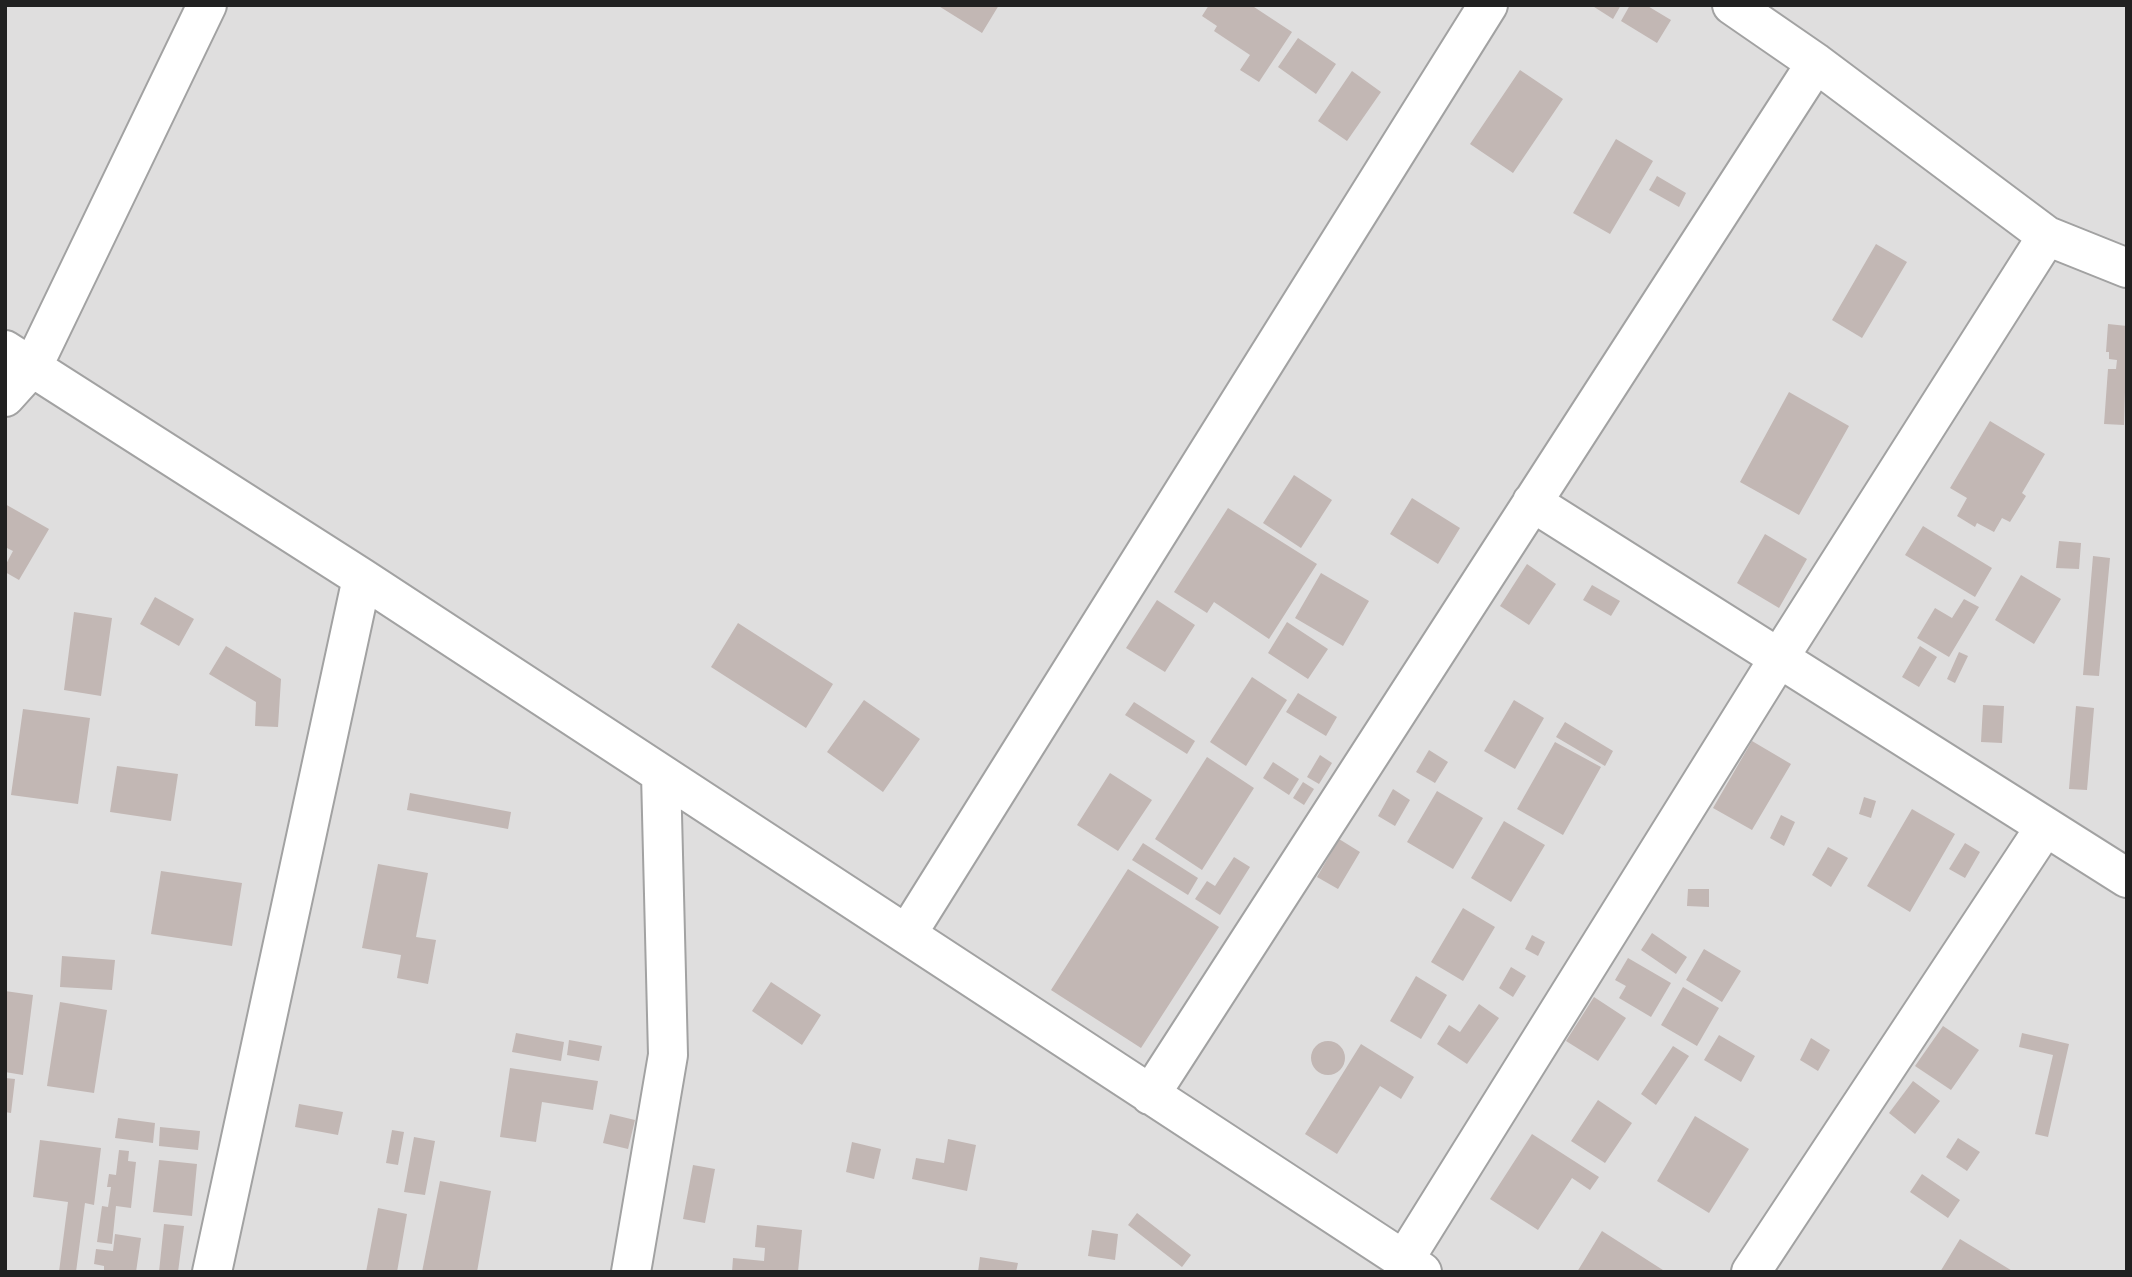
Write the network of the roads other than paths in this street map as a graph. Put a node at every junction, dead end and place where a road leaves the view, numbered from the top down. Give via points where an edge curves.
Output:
1 (207, 5) edge
2 (1488, 5) edge
3 (1746, 9) edge
4 (1816, 63) junction
5 (2048, 236) junction
6 (2127, 268) edge
7 (19, 358) edge
8 (5, 397) edge
9 (1532, 502) junction
10 (362, 578) junction
11 (1779, 658) junction
12 (661, 774) junction
13 (2045, 827) junction
14 (2127, 878) edge
15 (907, 934) junction
16 (1150, 1095) junction
17 (1413, 1266) edge
18 (212, 1272) edge
19 (631, 1272) edge
20 (1751, 1272) edge

1 - 7 street
2 - 15 street
3 - 4 street
4 - 5 street
4 - 9 street
5 - 6 street
5 - 11 street
7 - 8 street
7 - 10 street
9 - 11 street
9 - 16 street
10 - 12 street
10 - 18 street
11 - 13 street
11 - 17 street
12 - 15 street
12 - 19 street via 668,1055
13 - 14 street
13 - 20 street
15 - 16 street
16 - 17 street

